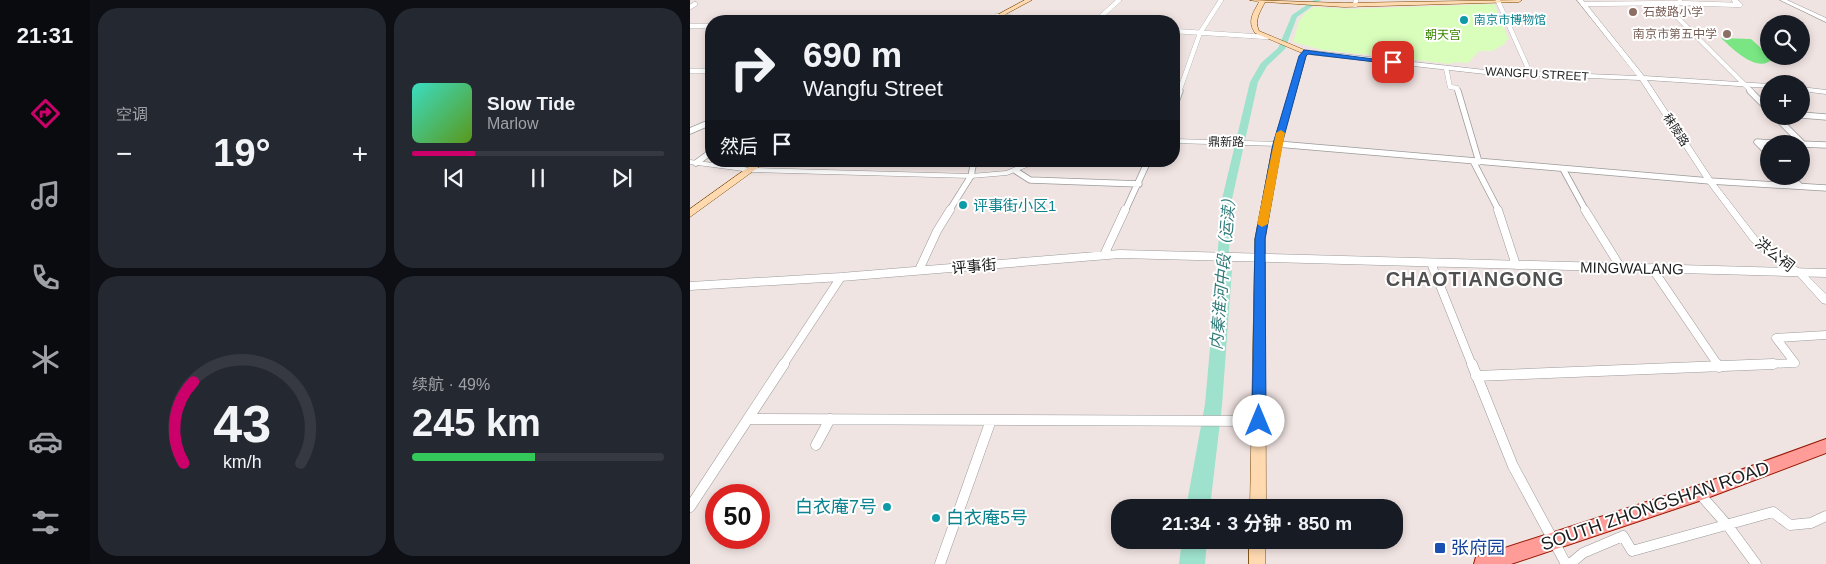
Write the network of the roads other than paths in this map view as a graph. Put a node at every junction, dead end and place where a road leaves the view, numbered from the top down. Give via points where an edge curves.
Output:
1 (1029, 0) edge
2 (1119, 0) edge
3 (1221, 0) edge
4 (1253, 0) edge
5 (1263, 0) edge
6 (1313, 0) edge
7 (1519, 0) edge
8 (1734, 0) edge
9 (1784, 0) edge
10 (1498, 1) edge
11 (1582, 2) edge
12 (1679, 2) edge
13 (1356, 3) edge
14 (1663, 3) junction
15 (695, 4) dead end
16 (1306, 4) junction
17 (690, 7) edge
18 (999, 15) edge
19 (1103, 15) edge
20 (1826, 20) edge
21 (690, 26) edge
22 (705, 26) edge
23 (1180, 31) edge
24 (1200, 33) junction
25 (1267, 37) junction
26 (1306, 52) junction
27 (1446, 68) junction
28 (690, 71) edge
29 (705, 71) edge
30 (1531, 75) junction
31 (1642, 78) junction
32 (1744, 84) junction
33 (1760, 85) edge
34 (1180, 90) edge
35 (1810, 91) edge
36 (1825, 92) edge
37 (1760, 101) edge
38 (1810, 116) edge
39 (1826, 117) edge
40 (705, 125) edge
41 (1784, 125) edge
42 (690, 131) edge
43 (1794, 135) edge
44 (1180, 141) edge
45 (1277, 144) junction
46 (1810, 144) edge
47 (1826, 145) edge
48 (705, 155) edge
49 (1476, 161) junction
50 (693, 162) edge
51 (729, 167) edge
52 (755, 167) edge
53 (973, 167) edge
54 (1025, 167) edge
55 (1146, 167) edge
56 (1563, 169) junction
57 (751, 170) junction
58 (1016, 171) junction
59 (971, 176) junction
60 (1710, 181) junction
61 (1139, 184) junction
62 (1800, 186) joint
63 (1826, 188) edge
64 (691, 213) edge
65 (1104, 255) junction
66 (1259, 257) junction
67 (1431, 263) junction
68 (1516, 265) junction
69 (1622, 268) junction
70 (1652, 268) junction
71 (919, 270) junction
72 (1799, 272) junction
73 (1826, 273) edge
74 (841, 277) junction
75 (690, 286) edge
76 (1826, 300) edge
77 (1826, 335) edge
78 (1719, 367) junction
79 (1476, 376) junction
80 (749, 419) junction
81 (830, 419) junction
82 (991, 420) junction
83 (1259, 421) junction
84 (816, 445) dead end
85 (1826, 446) edge
86 (1699, 493) junction
87 (1258, 499) edge
88 (690, 507) edge
89 (1826, 516) edge
90 (1728, 526) junction
91 (1550, 534) junction
92 (1257, 549) edge
93 (940, 564) edge
94 (1257, 564) edge
95 (1483, 564) edge
96 (1566, 564) edge
97 (1570, 564) edge
98 (1756, 564) edge

1 - 18 main road
2 - 19 street
3 - 24 street
4 - 5 main road
5 - 16 main road
5 - 25 main road via 1252,26
6 - 16 street
7 - 10 main road
8 - 12 street via 1740,5
9 - 20 street
10 - 13 main road
10 - 30 street
11 - 14 street
11 - 31 street, 秣陵路
12 - 14 street
13 - 16 main road
14 - 32 street
15 - 17 street
21 - 22 street
23 - 24 street
24 - 25 street
24 - 34 street
25 - 26 main road
26 - 27 street, WANGFU STREET
26 - 45 main road
27 - 30 street, WANGFU STREET
27 - 49 street via 1450,87 1456,88
28 - 29 street
30 - 31 street, WANGFU STREET
31 - 32 street, WANGFU STREET
31 - 60 street, 秣陵路
32 - 33 street, WANGFU STREET
32 - 37 street
35 - 36 street
38 - 39 street
40 - 42 street
41 - 43 street
44 - 45 street, 鼎新路
45 - 49 street
45 - 66 main road
46 - 47 street
48 - 50 street
49 - 56 street
49 - 68 street via 1498,209
51 - 57 street
52 - 57 main road
53 - 59 street
54 - 58 street
55 - 61 street
56 - 60 street
56 - 69 street via 1572,189
57 - 59 street
57 - 64 main road
58 - 59 street
58 - 61 street via 1030,180
59 - 71 street via 937,231
60 - 62 street
60 - 72 street, 洪公祠 via 1711,188 1748,240 1773,263
61 - 65 street
62 - 63 street
65 - 66 street, 评事街
65 - 71 street, 评事街
66 - 67 street, MINGWALANG
66 - 83 main road
67 - 68 street, MINGWALANG
67 - 79 street
68 - 69 street, MINGWALANG
69 - 70 street, MINGWALANG
70 - 72 street, MINGWALANG
70 - 78 street
71 - 74 street, 评事街
72 - 73 street, MINGWALANG
72 - 76 street
74 - 75 street, 评事街
74 - 80 street
77 - 78 street via 1776,338 1795,363
78 - 79 street
79 - 91 street via 1513,466
80 - 81 street
80 - 88 street
81 - 82 street
81 - 84 street
82 - 83 street
82 - 93 street
83 - 87 main road
85 - 86 main road, SOUTH ZHONGSHAN ROAD
86 - 90 street
86 - 91 main road, SOUTH ZHONGSHAN ROAD
89 - 90 street via 1811,523 1790,525 1773,512
90 - 97 street via 1632,551 1623,536 1583,553
90 - 98 street
91 - 95 main road, SOUTH ZHONGSHAN ROAD
91 - 96 street
92 - 94 main road

